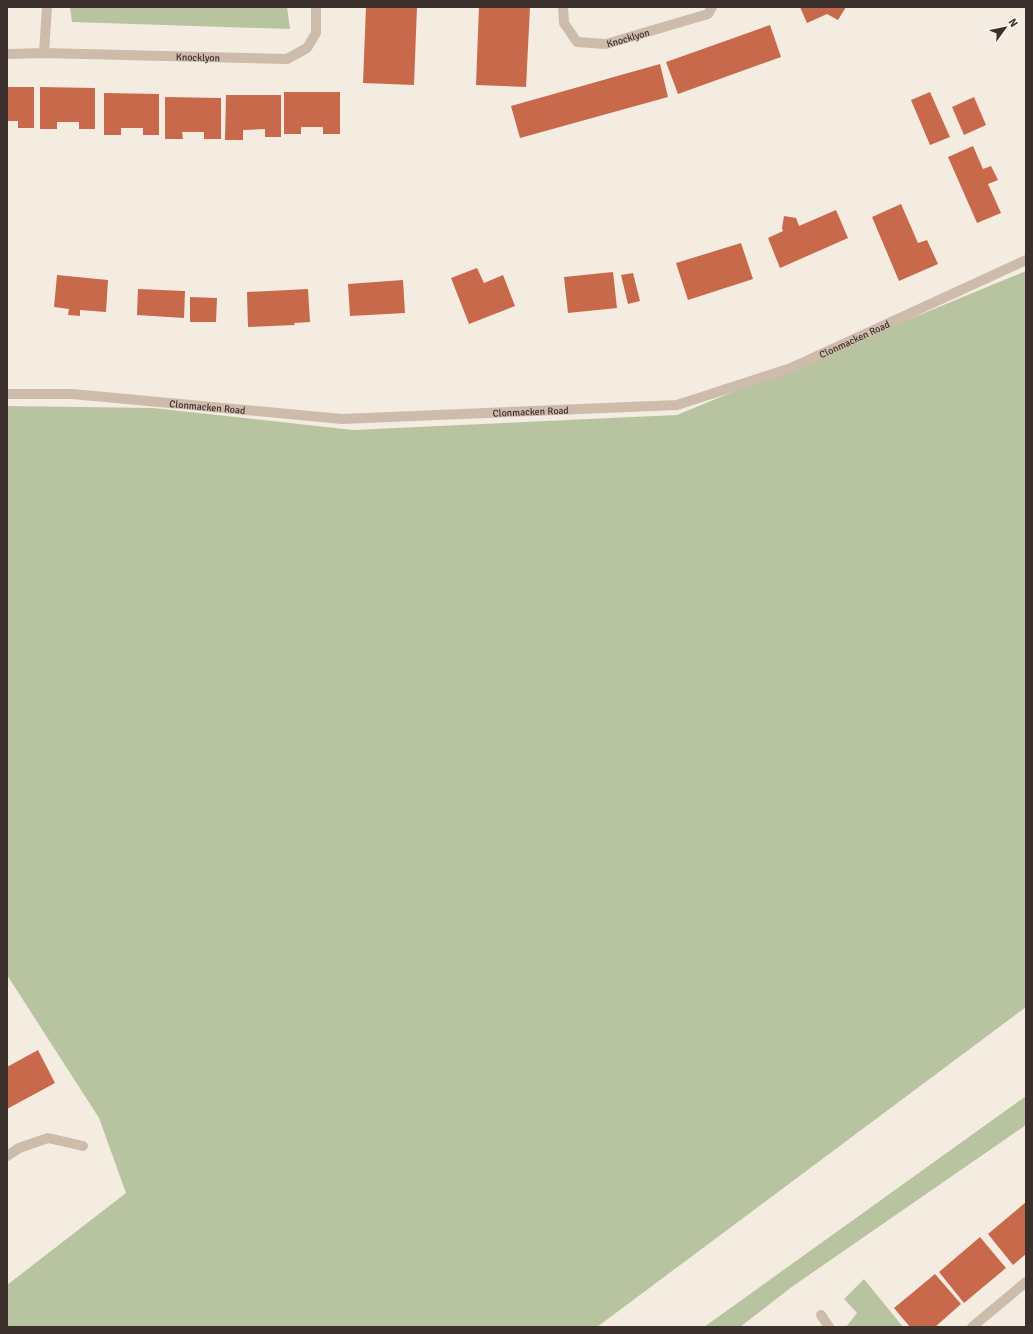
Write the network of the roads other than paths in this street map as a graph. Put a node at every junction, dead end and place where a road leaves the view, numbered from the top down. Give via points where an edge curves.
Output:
1 (47, 7) edge
2 (316, 7) edge
3 (563, 7) edge
4 (712, 7) edge
5 (44, 53) junction
6 (7, 54) edge
7 (1026, 260) edge
8 (7, 394) edge
9 (83, 1146) dead end
10 (7, 1156) edge
11 (1024, 1286) edge
12 (821, 1315) dead end
13 (829, 1327) edge
14 (972, 1327) edge

1 - 5 street
2 - 5 street, Knocklyon via 316,33 307,48 287,59
3 - 4 street, Knocklyon via 564,23 577,42 606,44 708,14
5 - 6 street, Knocklyon
7 - 8 street, Clonmacken Road via 791,368 677,405 342,418 72,394
9 - 10 street via 48,1138 19,1148
11 - 14 street
12 - 13 street

